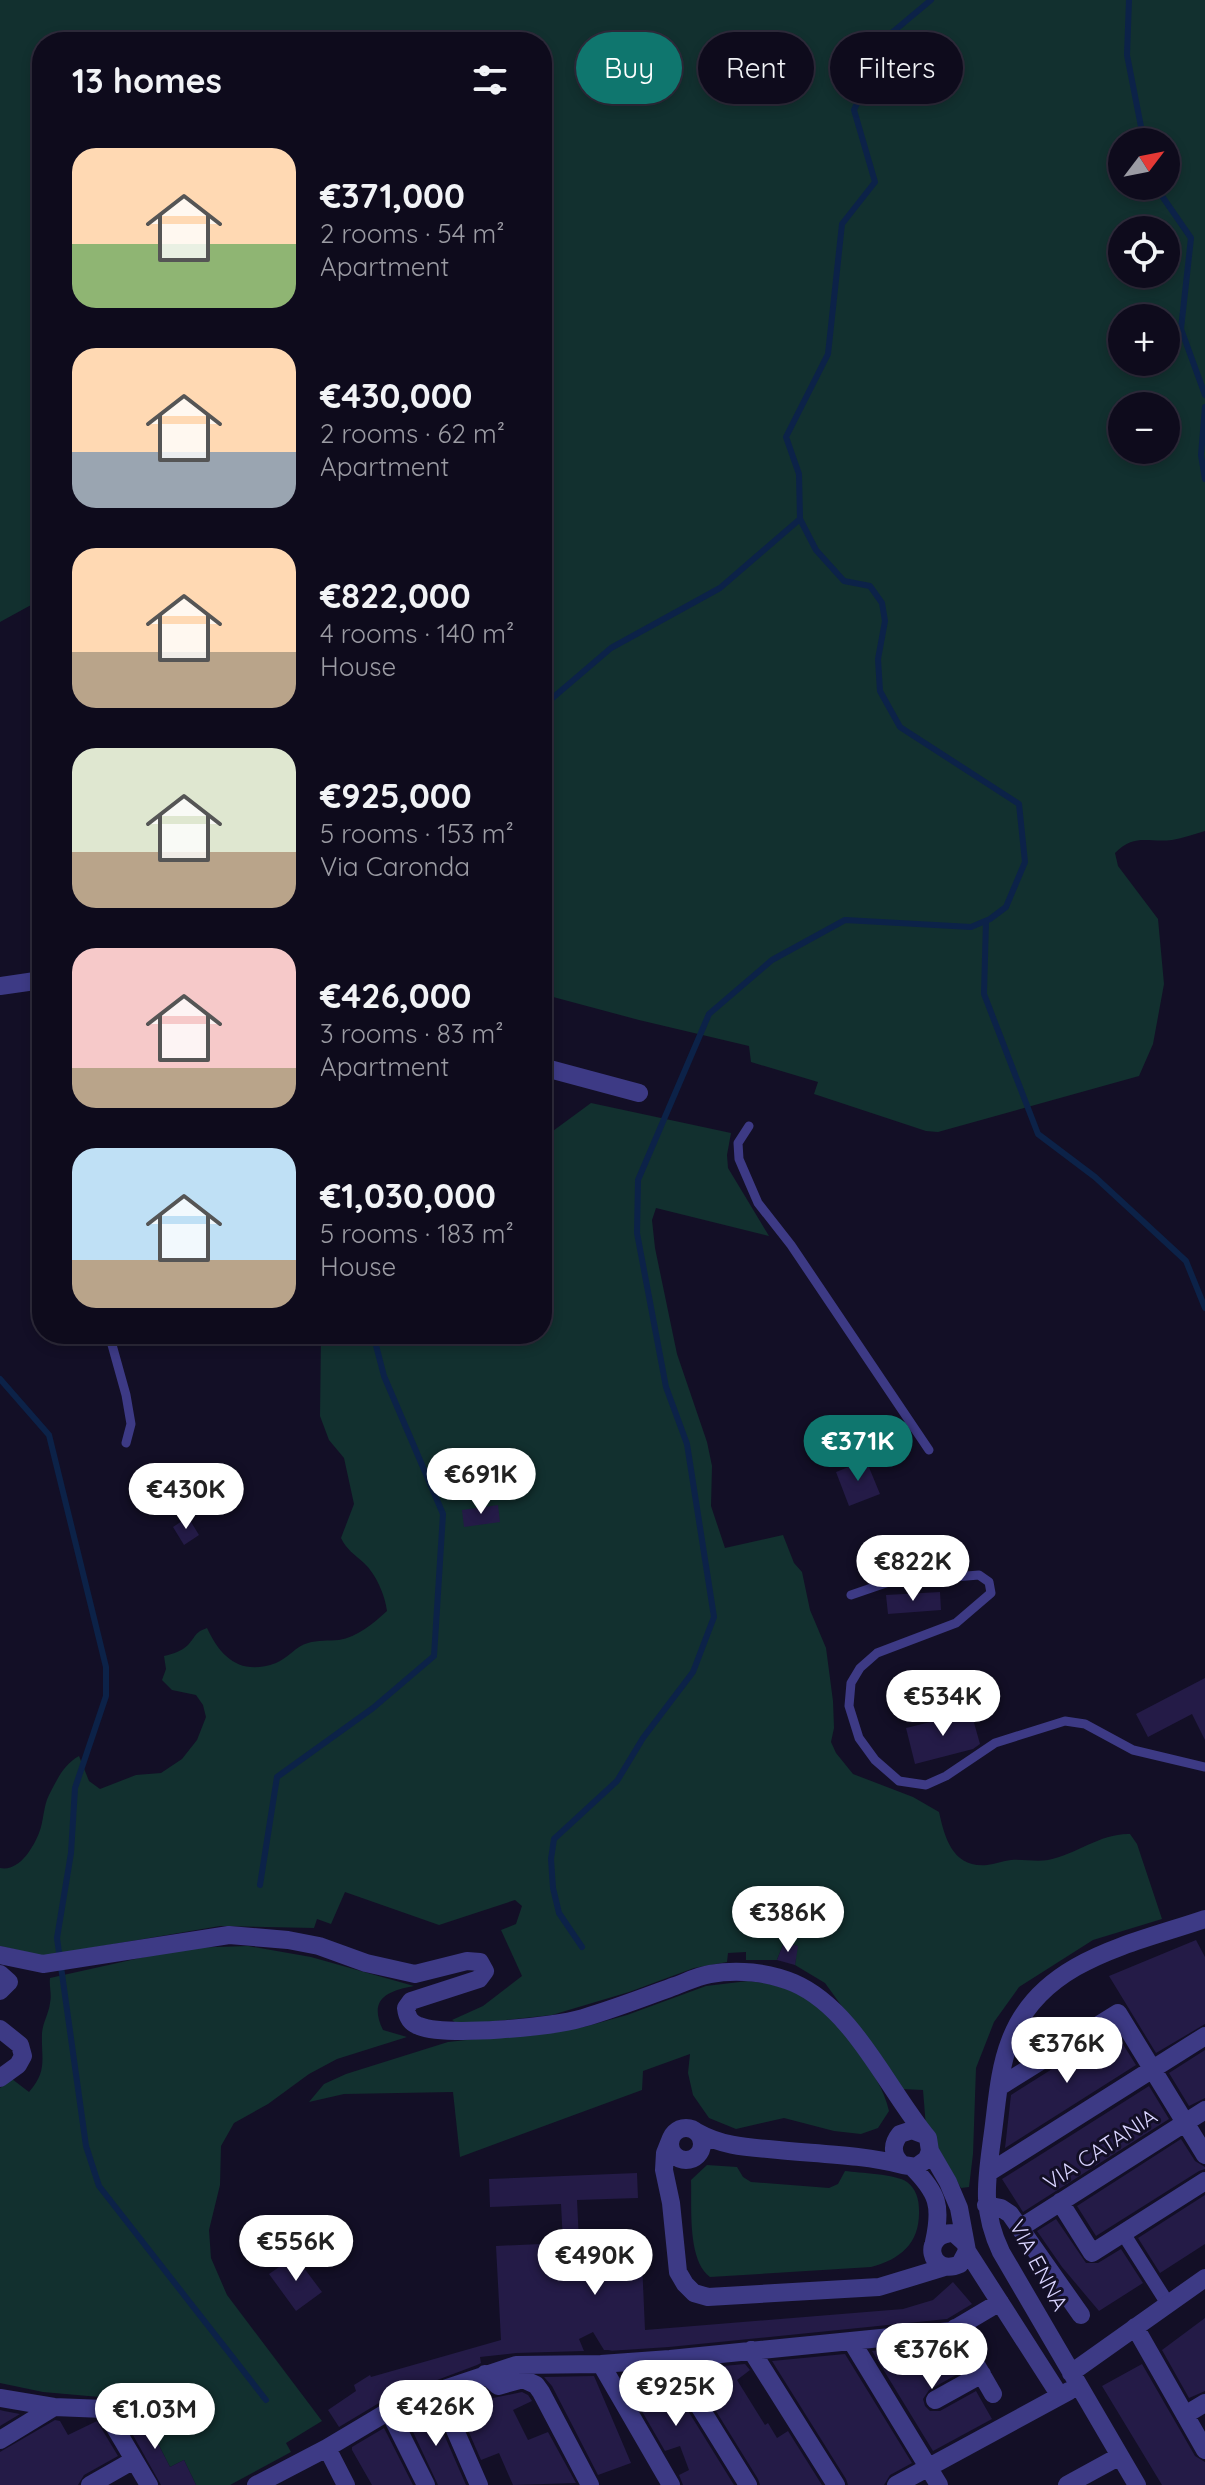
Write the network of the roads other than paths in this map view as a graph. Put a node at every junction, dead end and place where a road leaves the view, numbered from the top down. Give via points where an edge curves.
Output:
1 (32, 981) edge
2 (0, 986) edge
3 (552, 1070) edge
4 (639, 1093) dead end
5 (749, 1126) dead end
6 (112, 1344) edge
7 (126, 1443) dead end
8 (929, 1450) dead end
9 (851, 1595) dead end
10 (1205, 1767) edge
11 (1205, 1919) edge
12 (0, 1955) edge
13 (0, 1974) edge
14 (0, 1991) edge
15 (0, 2029) edge
16 (1205, 2036) edge
17 (1152, 2069) junction
18 (0, 2078) edge
19 (999, 2087) junction
20 (894, 2093) junction
21 (1205, 2110) edge
22 (1185, 2123) junction
23 (697, 2132) junction
24 (671, 2138) junction
25 (898, 2138) junction
26 (928, 2143) junction
27 (732, 2145) junction
28 (1205, 2155) edge
29 (864, 2156) junction
30 (692, 2157) junction
31 (907, 2166) junction
32 (988, 2173) junction
33 (1205, 2181) edge
34 (1060, 2202) junction
35 (671, 2203) junction
36 (986, 2205) junction
37 (1020, 2228) junction
38 (1123, 2233) junction
39 (933, 2246) junction
40 (966, 2247) junction
41 (949, 2267) junction
42 (1205, 2278) edge
43 (896, 2282) junction
44 (1000, 2302) junction
45 (1168, 2304) junction
46 (1081, 2315) dead end
47 (1135, 2327) junction
48 (955, 2328) junction
49 (852, 2342) junction
50 (751, 2350) junction
51 (670, 2359) junction
52 (601, 2364) junction
53 (485, 2374) junction
54 (982, 2374) junction
55 (1074, 2379) junction
56 (438, 2391) junction
57 (993, 2394) dead end
58 (1060, 2396) junction
59 (0, 2398) edge
60 (935, 2400) dead end
61 (1205, 2403) edge
62 (54, 2407) junction
63 (389, 2411) junction
64 (1185, 2415) junction
65 (0, 2440) edge
66 (327, 2448) junction
67 (1205, 2450) edge
68 (1120, 2456) junction
69 (134, 2460) junction
70 (929, 2468) junction
71 (90, 2485) edge
72 (149, 2485) edge
73 (256, 2485) edge
74 (346, 2485) edge
75 (426, 2485) edge
76 (479, 2485) edge
77 (590, 2485) edge
78 (671, 2485) edge
79 (748, 2485) edge
80 (836, 2485) edge
81 (896, 2485) edge
82 (939, 2485) edge
83 (1067, 2485) edge
84 (1137, 2485) edge

1 - 2 street
3 - 4 street
5 - 8 lane via 738,1143 739,1159 758,1203
6 - 7 lane via 131,1424
9 - 10 lane via 915,1573 942,1578 979,1575 989,1582 991,1593 956,1623 877,1653 851,1683 849,1706 859,1738 899,1781 926,1785 995,1743 1065,1721 1085,1724 1133,1750
11 - 19 street, VIA ENNA via 1088,1959 1050,1983 1028,2007 1010,2041
12 - 20 street via 43,1964 229,1935 319,1946 415,1974 480,1962 485,1971 479,1979 411,2001 406,2008 407,2018 417,2026 454,2031 581,2019 709,1974 768,1975 812,1992 829,2005
13 - 14 street via 9,1982
15 - 18 street via 20,2045 23,2056
16 - 17 street
17 - 19 street via 1118,2013
17 - 22 street
17 - 32 street
19 - 32 street, VIA ENNA
20 - 25 street
20 - 26 street
21 - 22 street, VIA CATANIA
22 - 28 street
22 - 34 street, VIA CATANIA
23 - 24 street via 682,2128
23 - 27 street
23 - 30 street via 702,2140
24 - 30 street via 672,2153
24 - 35 street via 664,2170
25 - 26 street via 912,2130
25 - 29 street
25 - 31 street via 895,2155
26 - 31 street via 924,2163
26 - 40 street via 959,2208
27 - 29 street
27 - 30 street
29 - 31 street
30 - 35 street via 678,2176
31 - 39 street via 933,2190 939,2219
32 - 36 street, VIA ENNA
33 - 38 street
34 - 37 street, VIA CATANIA
34 - 38 street via 1092,2253
35 - 43 street via 678,2272 694,2293 708,2297
36 - 37 street via 1010,2214
36 - 55 street, VIA ENNA via 1001,2252
37 - 46 street
38 - 45 street
39 - 40 street via 942,2234 950,2233 961,2237
39 - 41 street via 936,2261
39 - 43 street
40 - 41 street via 963,2262
40 - 44 street
41 - 43 street
41 - 44 street
42 - 45 street
44 - 48 street
44 - 58 street
45 - 47 street
47 - 55 street
47 - 64 street
48 - 49 street
48 - 54 street
49 - 50 street
49 - 70 street
50 - 51 street
50 - 80 street
51 - 52 street
51 - 79 street
52 - 53 street via 516,2365
52 - 78 street
53 - 56 street
53 - 77 street via 498,2386 523,2379 536,2385
54 - 57 street
54 - 60 street
55 - 58 street
55 - 68 street, VIA ENNA
56 - 63 street
56 - 76 street
58 - 70 street
59 - 62 street
61 - 64 street
62 - 65 street
62 - 69 street via 104,2409
63 - 66 street
63 - 75 street
64 - 67 street
66 - 73 street
66 - 74 street
68 - 83 street
68 - 84 street, VIA ENNA
69 - 71 street
69 - 72 street
70 - 81 street
70 - 82 street

